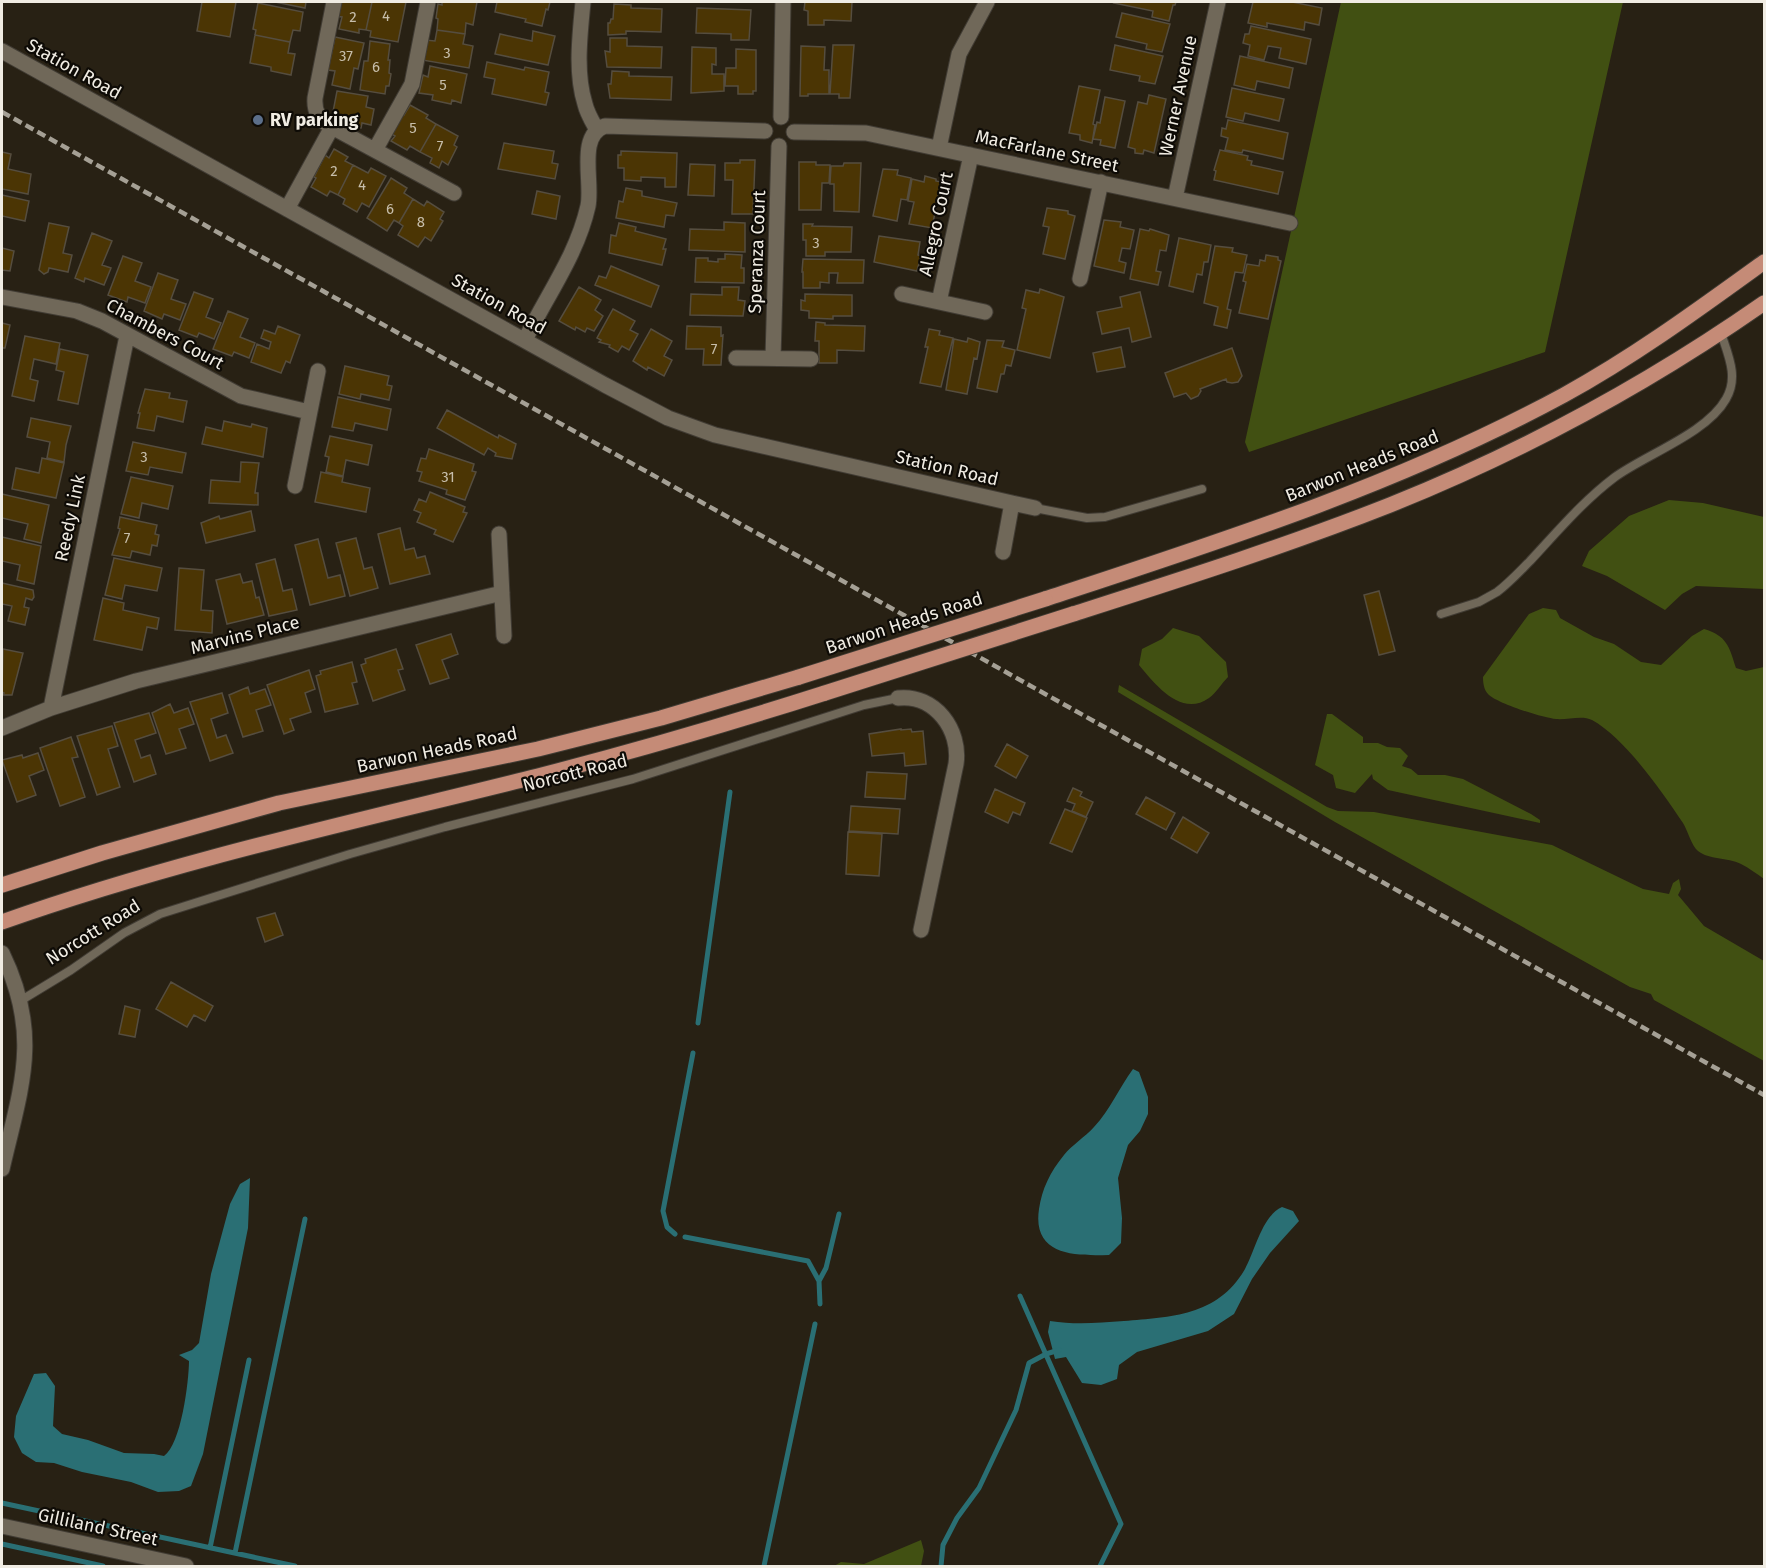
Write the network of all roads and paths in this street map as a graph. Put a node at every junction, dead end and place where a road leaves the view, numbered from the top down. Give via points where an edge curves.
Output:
1 (333, 2) edge
2 (428, 2) edge
3 (583, 2) edge
4 (783, 2) edge
5 (987, 2) edge
6 (1218, 2) edge
7 (2, 51) edge
8 (781, 117) junction
9 (332, 127) junction
10 (597, 130) junction
11 (765, 131) junction
12 (794, 132) junction
13 (779, 146) junction
14 (939, 148) junction
15 (375, 150) junction
16 (971, 155) junction
17 (1101, 182) junction
18 (454, 194) dead end
19 (1175, 198) junction
20 (286, 209) junction
21 (1290, 223) dead end
22 (1764, 262) edge
23 (1080, 279) dead end
24 (902, 294) dead end
25 (2, 297) edge
26 (939, 302) junction
27 (1764, 303) edge
28 (985, 312) dead end
29 (1721, 333) junction
30 (127, 336) junction
31 (525, 339) junction
32 (736, 358) dead end
33 (773, 358) junction
34 (811, 359) dead end
35 (318, 370) dead end
36 (309, 412) junction
37 (295, 486) dead end
38 (1203, 489) dead end
39 (1012, 503) junction
40 (1035, 507) joint
41 (499, 534) dead end
42 (1003, 552) dead end
43 (502, 593) junction
44 (1441, 614) dead end
45 (504, 636) dead end
46 (898, 698) joint
47 (51, 708) junction
48 (2, 728) edge
49 (2, 885) edge
50 (2, 922) edge
51 (921, 930) dead end
52 (2, 953) edge
53 (20, 1001) junction
54 (2, 1170) edge
55 (2, 1526) edge
56 (186, 1566) edge

1 - 9 street via 315,98 321,120
2 - 15 street via 412,84
3 - 10 street via 581,85 584,103
4 - 8 street
5 - 14 street via 960,54
6 - 19 street, Werner Avenue
7 - 20 street, Station Road
8 - 11 street via 772,119
8 - 12 street via 790,121
9 - 15 street
9 - 20 street
10 - 11 street via 604,126
10 - 31 street via 589,143 590,190 585,219 574,250
11 - 13 street via 769,141
12 - 13 street via 791,140
12 - 14 street, MacFarlane Street via 866,133
13 - 33 street, Speranza Court
14 - 16 street, MacFarlane Street
15 - 18 street
16 - 17 street, MacFarlane Street
16 - 26 street, Allegro Court
17 - 19 street, MacFarlane Street
17 - 23 street
19 - 21 street, MacFarlane Street
20 - 31 street, Station Road
22 - 49 main road, Barwon Heads Road, bridge via 1659,338 1484,436 1301,512 1166,560 661,718 279,804
24 - 26 street, Allegro Court
25 - 30 street, Chambers Court via 77,311
26 - 28 street, Allegro Court
27 - 29 main road
29 - 44 lane via 1731,362 1732,381 1731,391 1719,410 1601,489 1497,592
29 - 50 main road, bridge via 1641,383 1483,464 1390,505 1258,553 663,742 193,862
30 - 36 street, Chambers Court via 241,396
30 - 47 street, Reedy Link
31 - 39 street, Station Road via 645,406 699,430
32 - 33 street
33 - 34 street
35 - 36 street
36 - 37 street
38 - 40 lane, Station Road via 1099,518
39 - 40 street, Station Road
39 - 42 street, Station Road
41 - 43 street
43 - 45 street
43 - 47 street, Marvins Place via 136,681
46 - 51 street, Norcott Road via 913,698 937,710 948,723 957,746
46 - 53 lane, Norcott Road via 864,705 633,779 445,826 172,910 137,925
47 - 48 street, Marvins Place
52 - 53 street
53 - 54 street via 26,1038 24,1069
55 - 56 street, Gilliland Street

